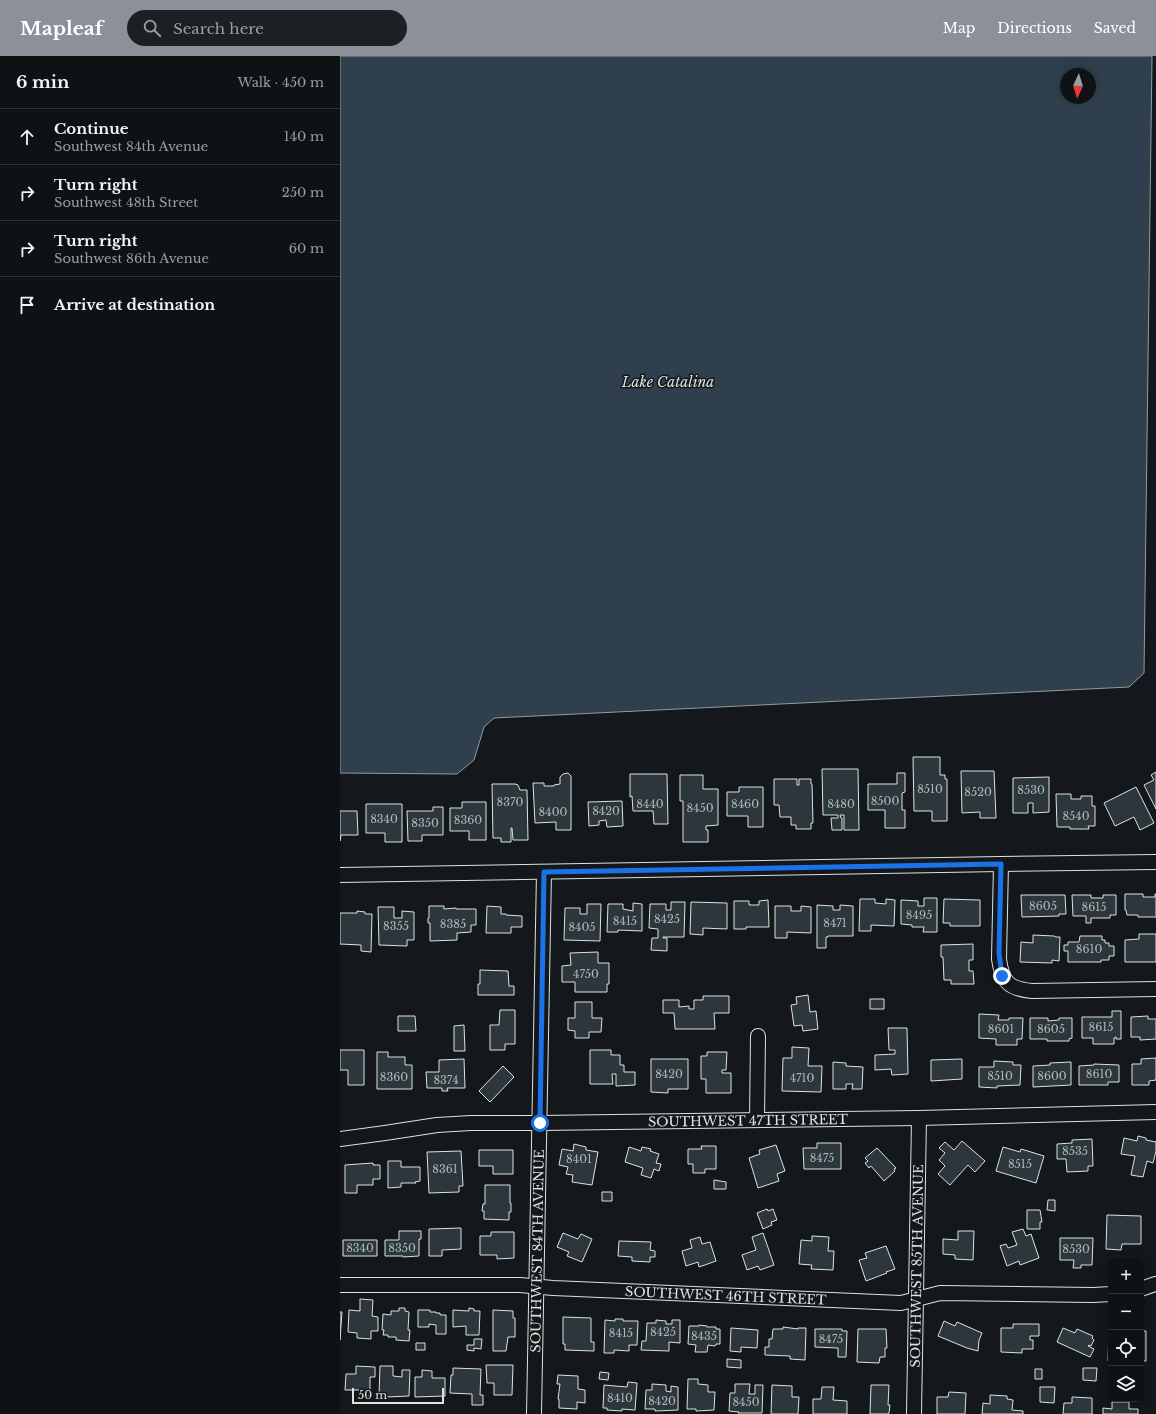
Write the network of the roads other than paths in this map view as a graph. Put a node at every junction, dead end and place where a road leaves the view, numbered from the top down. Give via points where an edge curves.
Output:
1 (1156, 862) edge
2 (1001, 864) junction
3 (544, 872) junction
4 (340, 875) edge
5 (1156, 989) edge
6 (758, 1036) dead end
7 (1156, 1112) edge
8 (919, 1118) junction
9 (757, 1120) junction
10 (540, 1123) junction
11 (340, 1139) edge
12 (1154, 1284) dead end
13 (340, 1285) edge
14 (536, 1286) junction
15 (1144, 1288) edge
16 (1108, 1294) edge
17 (916, 1299) junction
18 (534, 1414) edge
19 (914, 1414) edge

1 - 2 street
2 - 3 street
2 - 5 street via 1000,971 1011,986 1026,990
3 - 4 street
3 - 10 street, SOUTHWEST 84TH AVENUE
6 - 9 street
7 - 8 street, SOUTHWEST 47TH STREET
8 - 9 street, SOUTHWEST 47TH STREET
8 - 17 street, SOUTHWEST 85TH AVENUE
9 - 10 street, SOUTHWEST 47TH STREET
10 - 11 street, SOUTHWEST 47TH STREET via 437,1125
10 - 14 street, SOUTHWEST 84TH AVENUE
12 - 15 street
13 - 14 street, SOUTHWEST 46TH STREET
14 - 17 street, SOUTHWEST 46TH STREET via 901,1303
14 - 18 street, SOUTHWEST 84TH AVENUE
16 - 17 street, SOUTHWEST 46TH STREET via 940,1292
17 - 19 street, SOUTHWEST 85TH AVENUE

